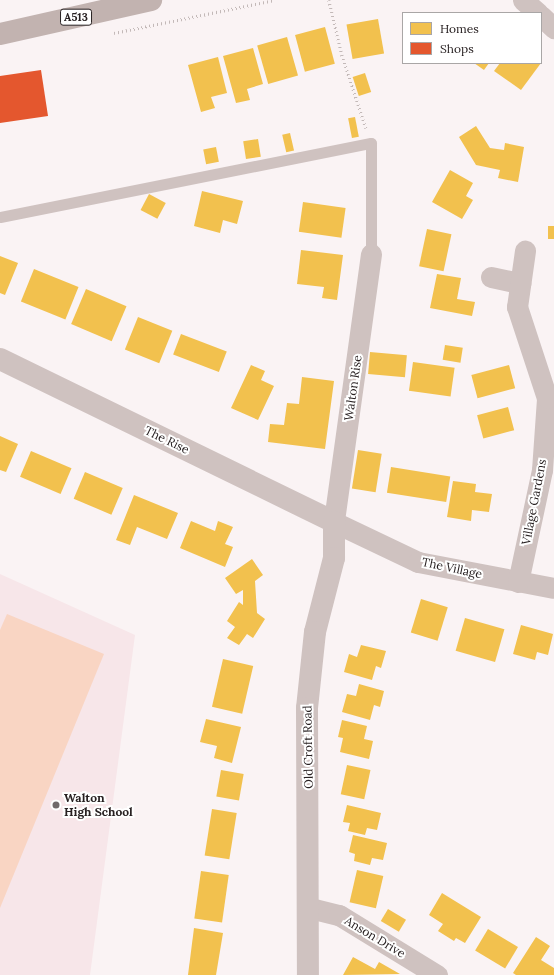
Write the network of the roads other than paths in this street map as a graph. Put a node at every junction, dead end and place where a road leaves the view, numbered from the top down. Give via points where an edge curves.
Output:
1 (152, 0) edge
2 (523, 0) edge
3 (113, 4) edge
4 (537, 12) edge
5 (542, 17) edge
6 (554, 28) edge
7 (0, 34) edge
8 (0, 217) edge
9 (525, 251) dead end
10 (371, 254) joint
11 (491, 276) dead end
12 (520, 283) junction
13 (0, 359) edge
14 (550, 398) edge
15 (334, 522) junction
16 (518, 582) junction
17 (554, 588) edge
18 (310, 908) junction
19 (308, 975) edge
20 (436, 975) edge

1 - 3 highway, A513
2 - 4 street
3 - 7 highway, A513
5 - 6 street
8 - 10 lane via 371,143
9 - 12 street, Village Gardens
10 - 15 street, Walton Rise
11 - 12 street
12 - 14 street, Village Gardens via 517,307
13 - 15 street, The Rise
14 - 16 street, Village Gardens via 542,470
15 - 16 street, The Village via 418,562
15 - 18 street, Old Croft Road via 334,558 315,632 307,708
16 - 17 street, The Village
18 - 19 street, Old Croft Road
18 - 20 street, Anson Drive via 340,916

